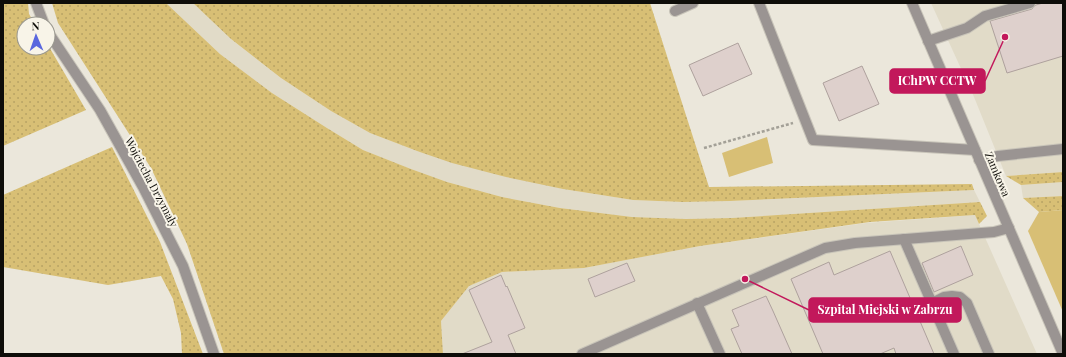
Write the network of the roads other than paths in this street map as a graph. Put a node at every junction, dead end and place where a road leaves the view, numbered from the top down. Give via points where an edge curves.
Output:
1 (36, 3) edge
2 (694, 3) edge
3 (759, 3) edge
4 (912, 3) edge
5 (1030, 3) edge
6 (675, 11) dead end
7 (41, 16) edge
8 (928, 41) junction
9 (56, 44) edge
10 (1063, 149) edge
11 (975, 150) junction
12 (979, 160) junction
13 (1009, 228) junction
14 (904, 239) junction
15 (697, 303) junction
16 (932, 303) junction
17 (214, 354) edge
18 (582, 354) edge
19 (720, 354) edge
20 (954, 354) edge
21 (989, 354) edge
22 (1063, 354) edge

1 - 7 street
2 - 6 street
3 - 11 street via 813,140
4 - 8 street, Zamkowa
5 - 8 street via 986,16 967,28
8 - 11 street, Zamkowa
9 - 17 street, Wojciecha Drzymały via 100,110 143,187 183,266
10 - 12 street
11 - 12 street, Zamkowa
12 - 13 street, Zamkowa
13 - 14 street via 994,232
13 - 22 street, Zamkowa
14 - 15 street via 825,248
14 - 16 street
15 - 18 street
15 - 19 street
16 - 20 street
16 - 21 street via 952,296 960,297 967,302

